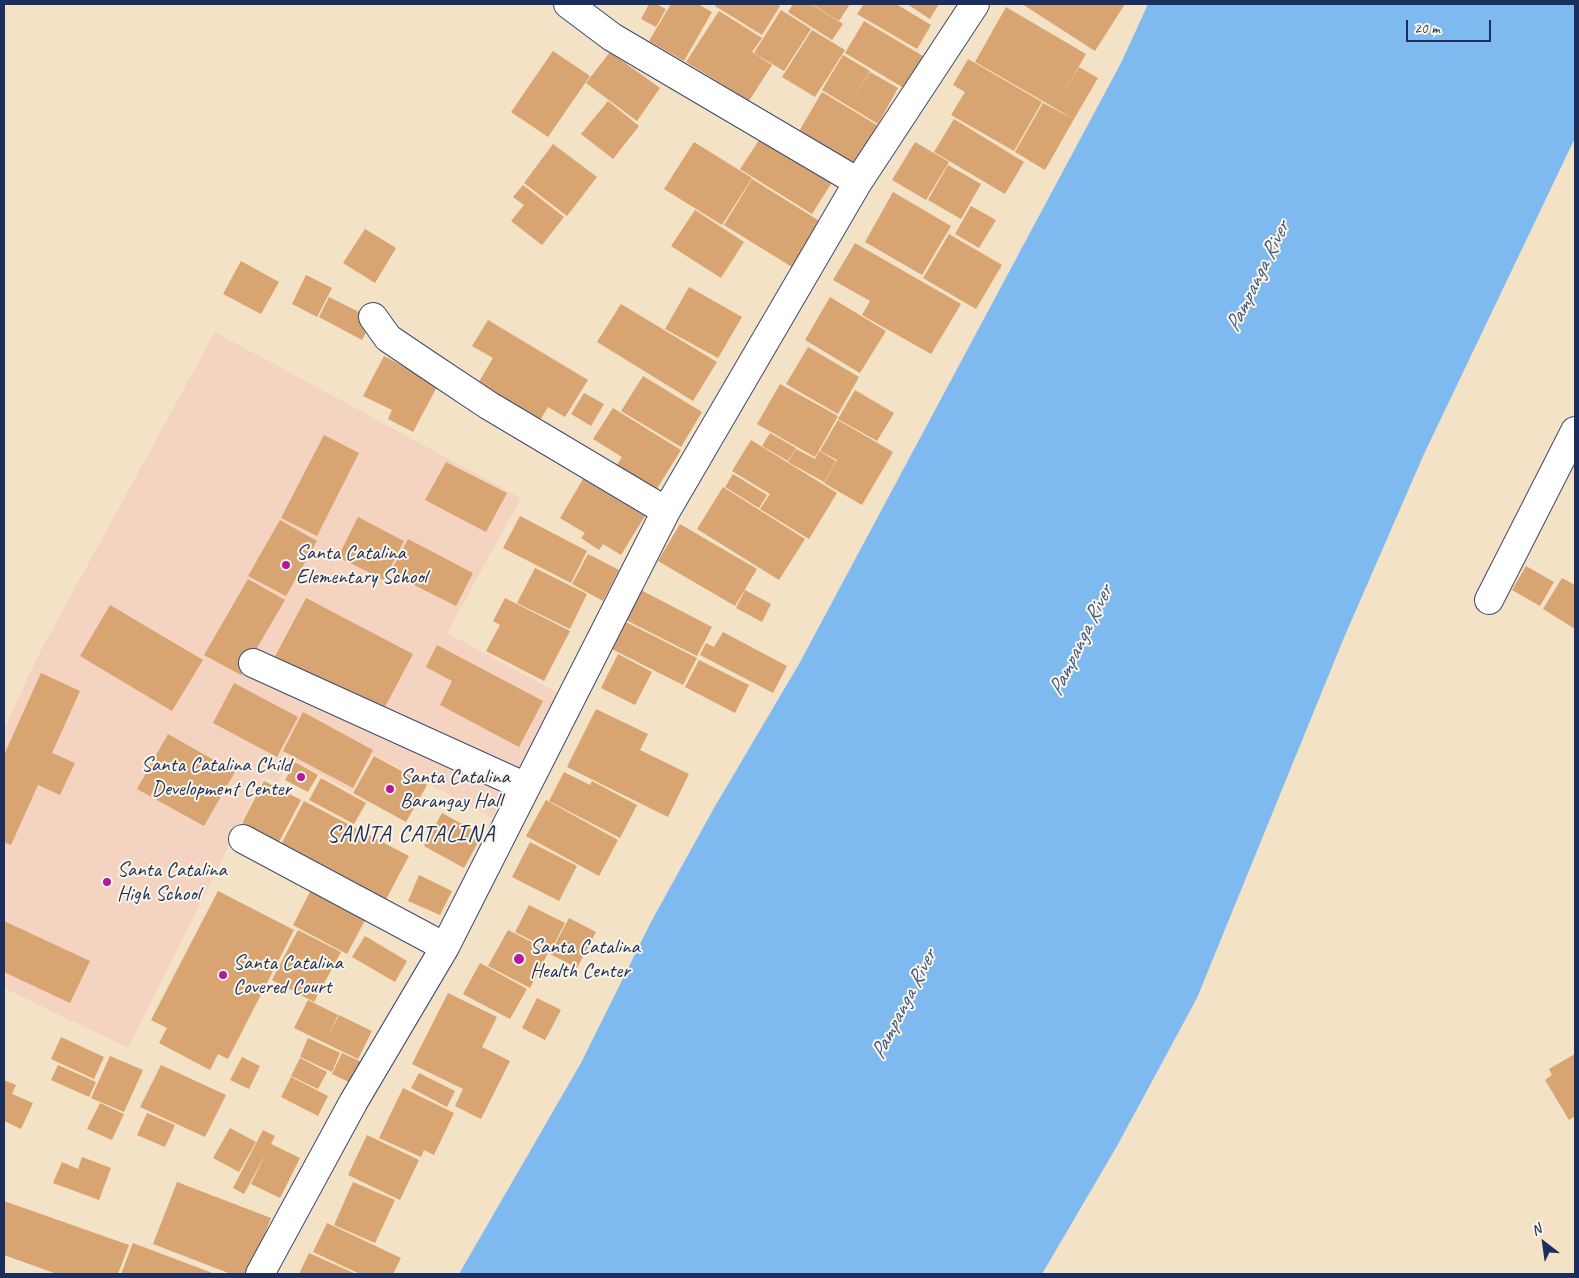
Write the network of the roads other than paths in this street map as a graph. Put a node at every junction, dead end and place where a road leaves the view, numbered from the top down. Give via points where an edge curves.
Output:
1 (975, 4) edge
2 (583, 8) edge
3 (858, 182) junction
4 (373, 317) dead end
5 (1575, 431) edge
6 (666, 510) junction
7 (1489, 600) dead end
8 (253, 663) dead end
9 (526, 787) junction
10 (243, 839) dead end
11 (445, 947) junction
12 (260, 1274) edge

1 - 3 street
2 - 3 street via 612,37
3 - 6 street
4 - 6 street via 388,338 488,405
5 - 7 street
6 - 9 street
8 - 9 street
9 - 11 street
10 - 11 street
11 - 12 street via 354,1100

